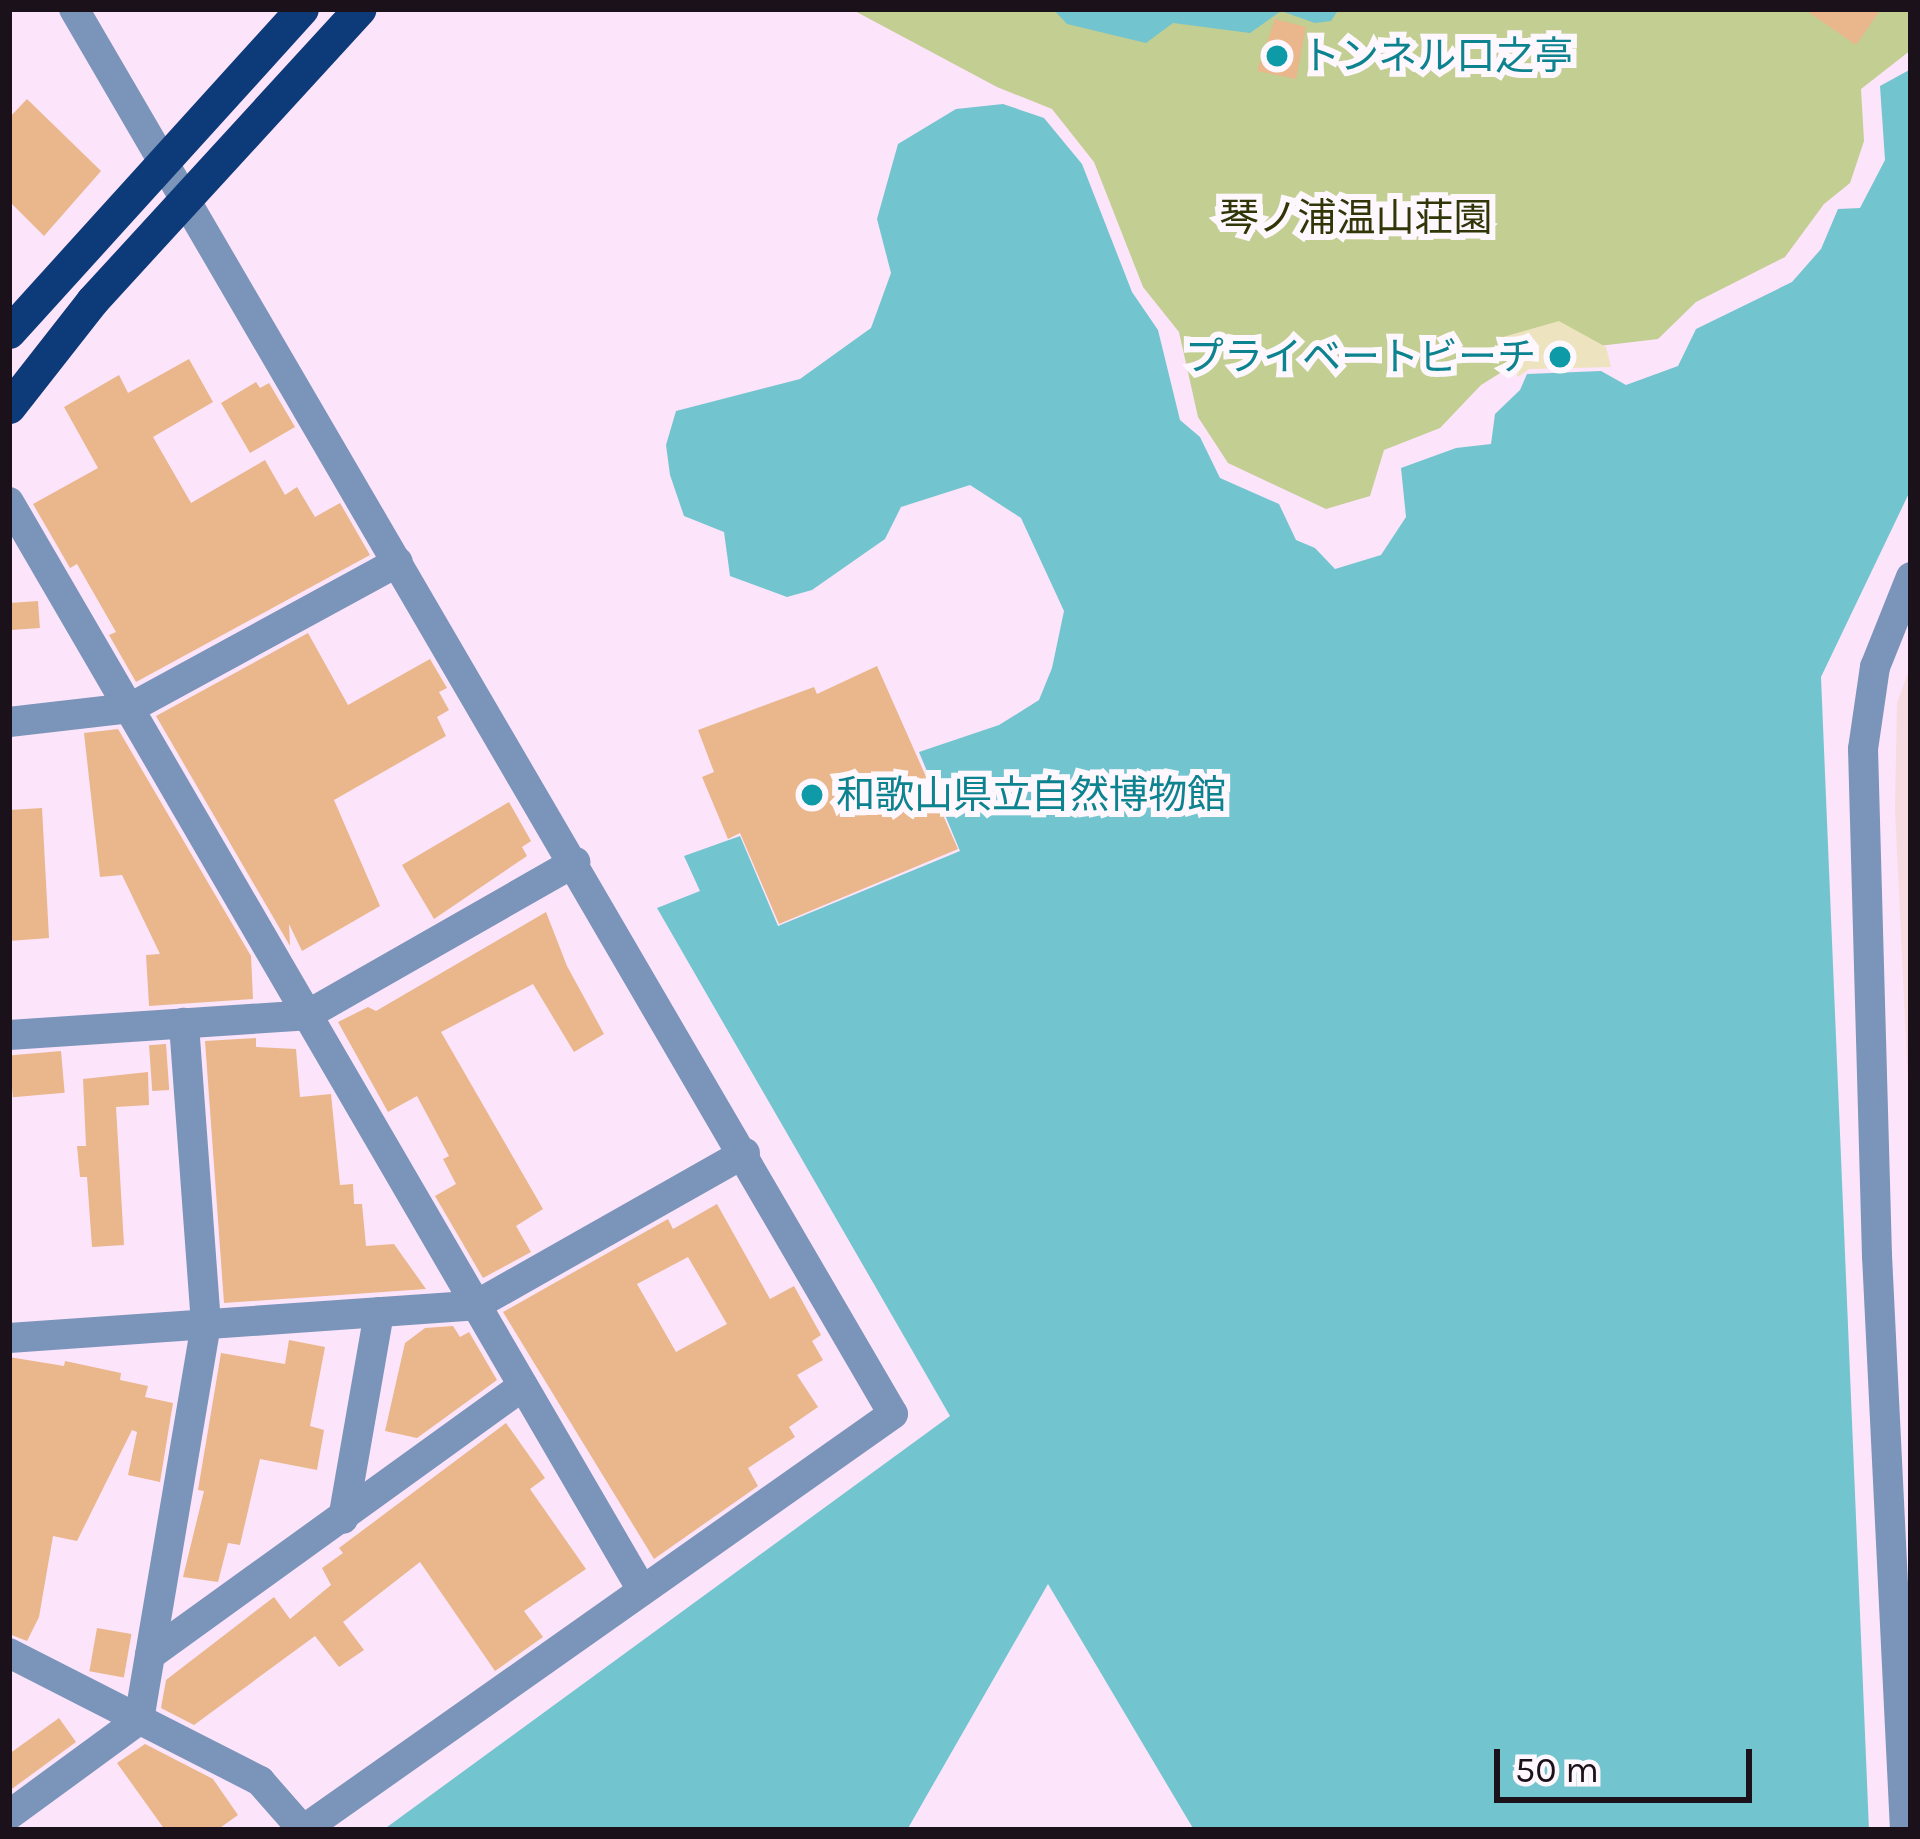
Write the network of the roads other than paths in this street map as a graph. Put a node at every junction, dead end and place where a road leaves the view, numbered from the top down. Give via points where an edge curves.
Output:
1 (74, 9) edge
2 (302, 9) edge
3 (360, 9) edge
4 (163, 161) junction
5 (184, 197) junction
6 (9, 332) edge
7 (9, 407) edge
8 (9, 502) edge
9 (398, 562) junction
10 (1911, 577) edge
11 (130, 708) junction
12 (9, 722) edge
13 (575, 862) junction
14 (307, 1015) junction
15 (184, 1023) junction
16 (9, 1035) edge
17 (746, 1153) junction
18 (476, 1305) junction
19 (380, 1312) junction
20 (206, 1324) junction
21 (9, 1339) edge
22 (523, 1385) junction
23 (343, 1520) junction
24 (642, 1590) junction
25 (9, 1653) edge
26 (150, 1655) junction
27 (139, 1720) junction
28 (9, 1815) edge
29 (303, 1830) edge
30 (1904, 1830) edge

1 - 4 street
2 - 4 highway
3 - 5 highway
4 - 5 street
4 - 6 highway
5 - 7 highway
5 - 9 street
8 - 11 street
9 - 11 street
9 - 13 street
10 - 30 street via 1874,668 1863,749
11 - 12 street
11 - 14 street
13 - 14 street
13 - 17 street
14 - 15 street
14 - 18 street
15 - 16 street
15 - 20 street
17 - 18 street
17 - 24 street via 893,1414
18 - 19 street
18 - 22 street
19 - 20 street
19 - 23 street
20 - 21 street
20 - 26 street
22 - 23 street
22 - 24 street
23 - 26 street
24 - 29 street
25 - 27 street
26 - 27 street
27 - 28 street
27 - 29 street via 260,1781

